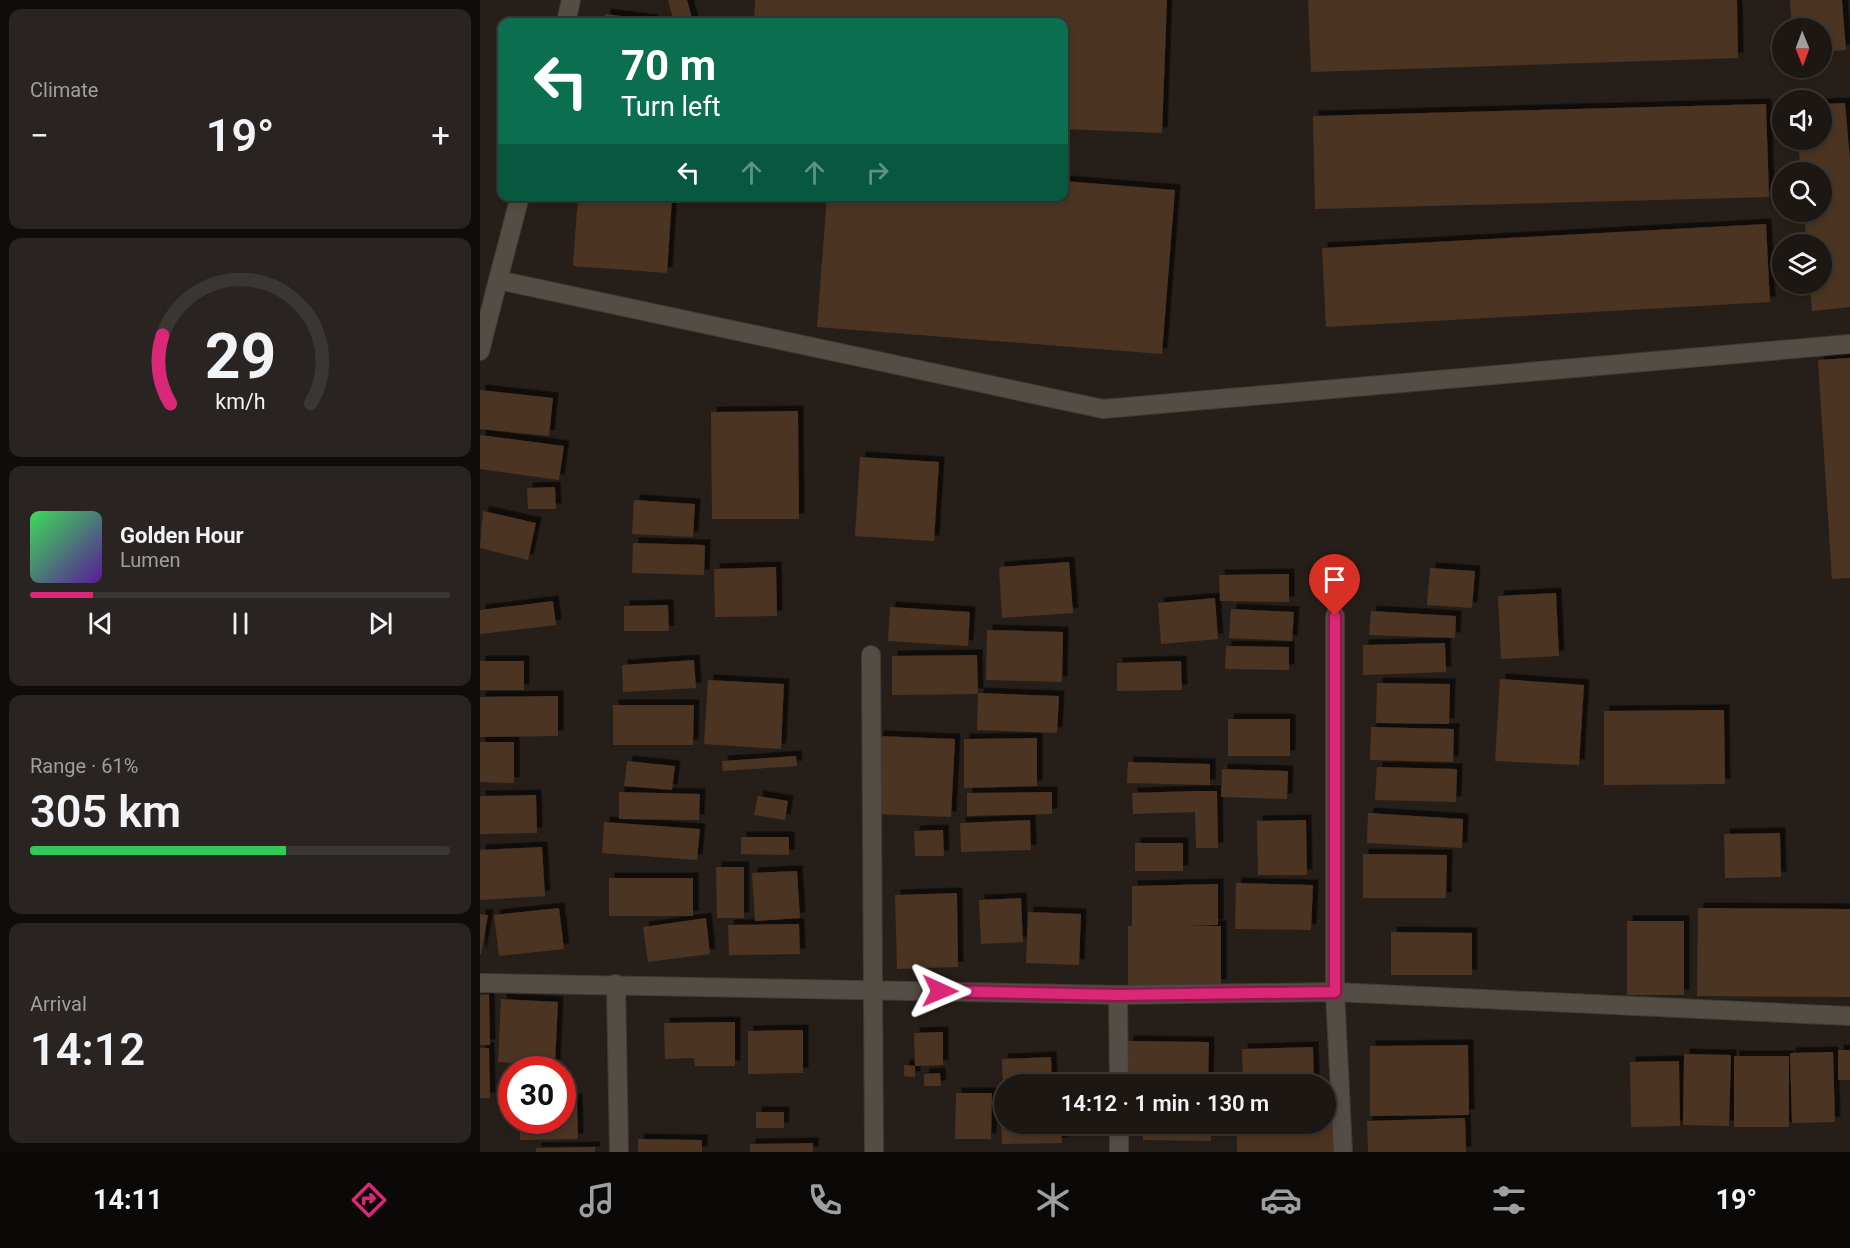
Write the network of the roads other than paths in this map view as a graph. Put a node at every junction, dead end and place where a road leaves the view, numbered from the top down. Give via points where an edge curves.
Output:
1 (572, 0) edge
2 (567, 18) edge
3 (519, 201) edge
4 (498, 280) junction
5 (1850, 344) edge
6 (480, 351) edge
7 (1335, 616) dead end
8 (871, 655) dead end
9 (480, 983) edge
10 (616, 984) junction
11 (873, 990) junction
12 (1335, 992) junction
13 (1118, 995) junction
14 (1850, 1016) edge
15 (1119, 1074) edge
16 (1119, 1134) edge
17 (619, 1152) edge
18 (874, 1152) edge
19 (1119, 1152) edge
20 (1343, 1152) edge

1 - 2 street
3 - 4 street
4 - 5 street via 1103,409
4 - 6 street
7 - 12 street
8 - 11 street
9 - 10 street
10 - 11 street
10 - 17 street
11 - 13 street
11 - 18 street
12 - 13 street
12 - 14 street
12 - 20 street
13 - 15 street
16 - 19 street

